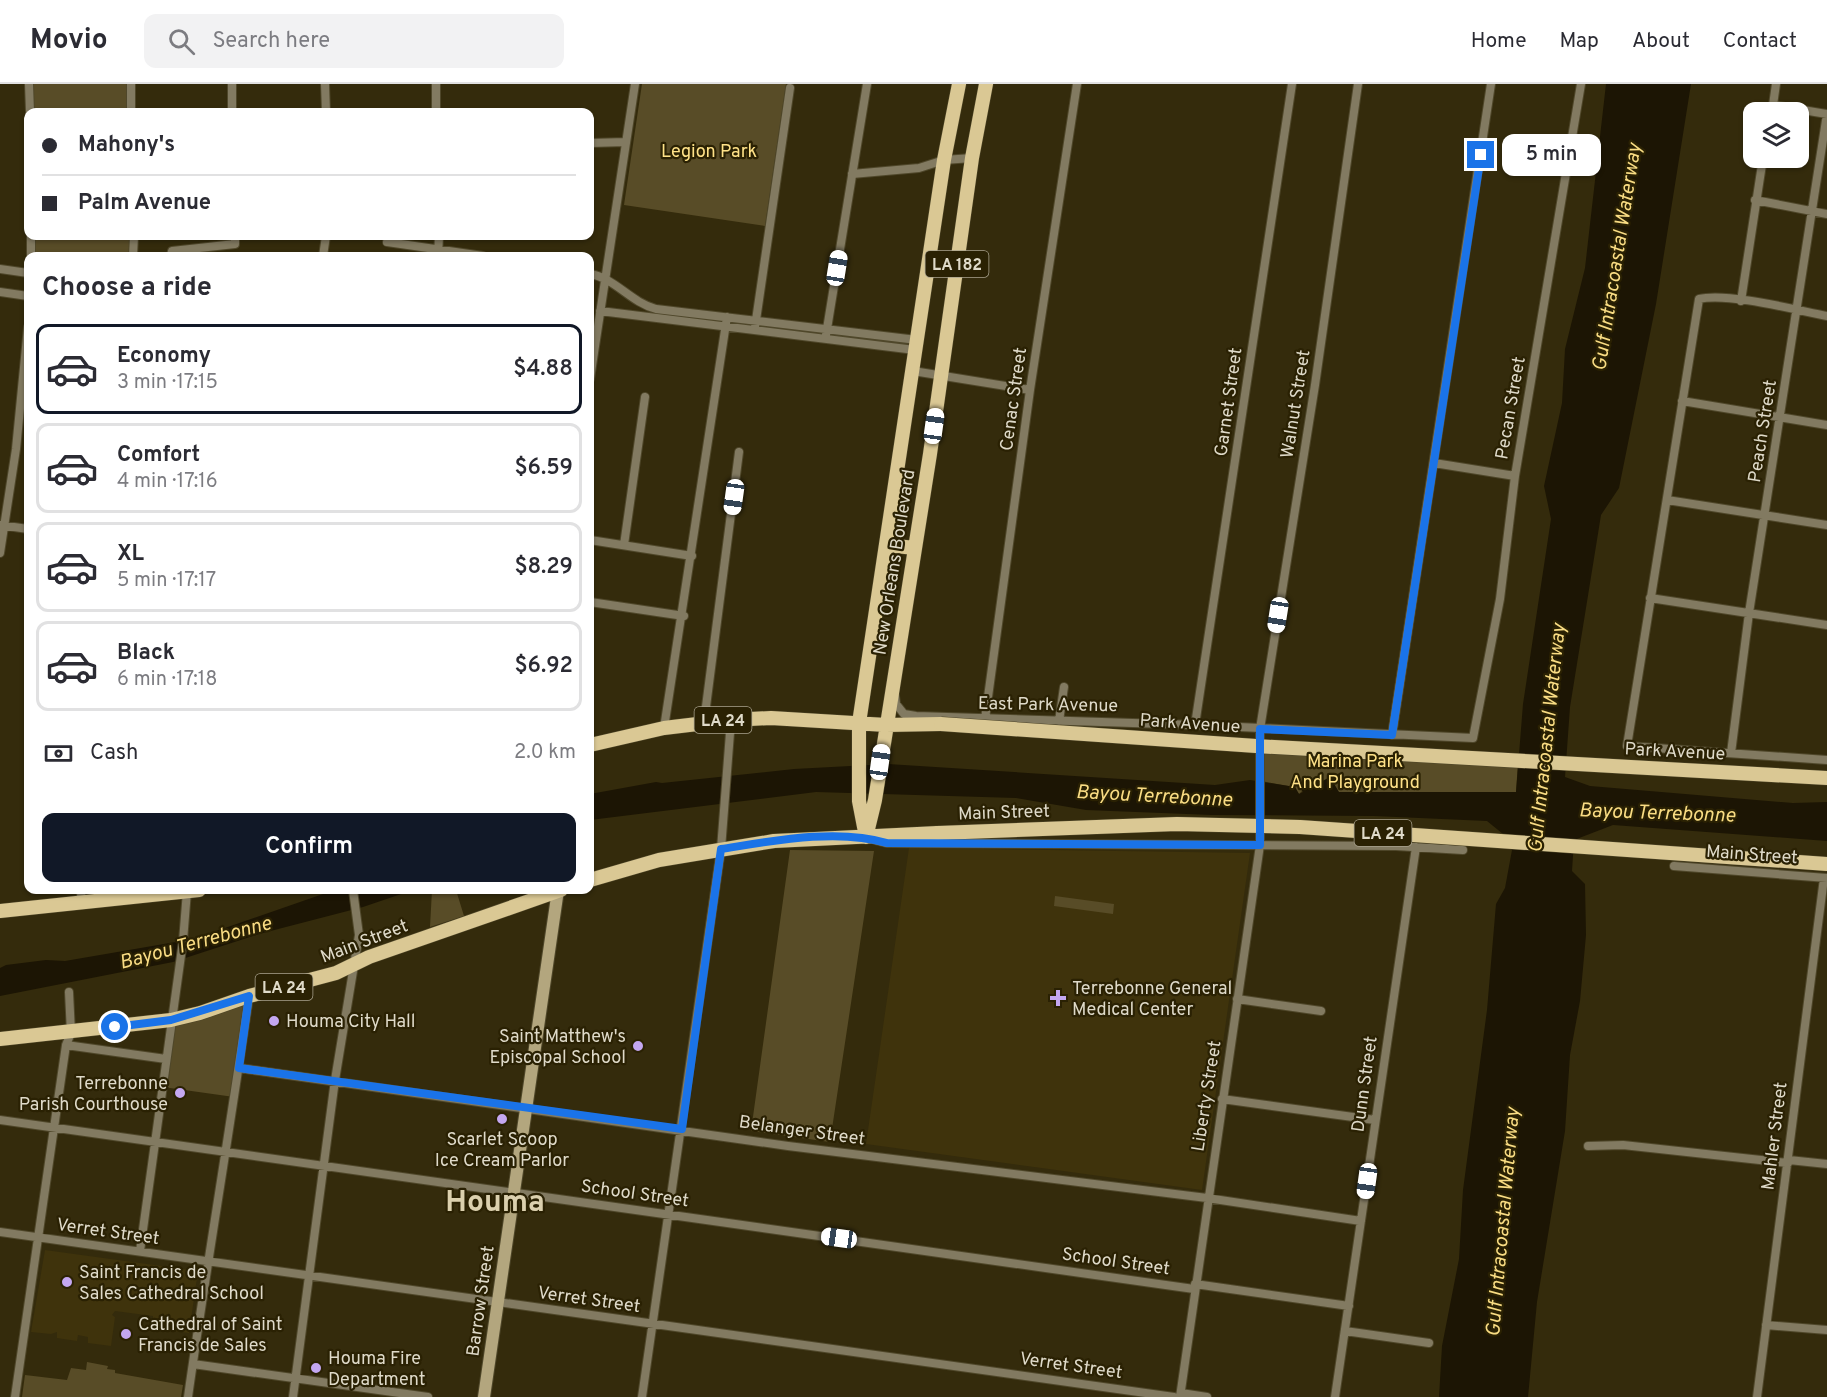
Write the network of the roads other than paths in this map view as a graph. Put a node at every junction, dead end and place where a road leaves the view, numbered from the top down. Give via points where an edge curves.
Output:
1 (29, 84) edge
2 (131, 84) edge
3 (232, 84) edge
4 (326, 84) edge
5 (436, 84) edge
6 (635, 84) edge
7 (867, 84) edge
8 (959, 84) edge
9 (986, 84) edge
10 (1077, 84) edge
11 (1292, 84) edge
12 (1358, 84) edge
13 (1491, 84) edge
14 (1581, 84) edge
15 (1776, 84) edge
16 (790, 88) dead end
17 (1773, 102) edge
18 (30, 108) edge
19 (131, 108) edge
20 (232, 108) edge
21 (326, 108) edge
22 (436, 108) edge
23 (1809, 112) edge
24 (1827, 114) edge
25 (626, 142) junction
26 (594, 143) edge
27 (972, 158) junction
28 (944, 160) junction
29 (1761, 168) edge
30 (852, 174) junction
31 (1755, 200) junction
32 (1812, 212) junction
33 (1827, 214) edge
34 (235, 240) edge
35 (387, 242) dead end
36 (172, 252) edge
37 (434, 252) edge
38 (0, 269) edge
39 (24, 272) edge
40 (594, 275) edge
41 (606, 277) junction
42 (0, 292) edge
43 (24, 295) edge
44 (1741, 301) junction
45 (1797, 310) junction
46 (600, 311) junction
47 (661, 314) junction
48 (1827, 316) edge
49 (727, 322) junction
50 (755, 326) junction
51 (826, 335) junction
52 (916, 345) junction
53 (594, 349) edge
54 (24, 368) edge
55 (913, 371) junction
56 (941, 375) junction
57 (1030, 390) junction
58 (645, 397) dead end
59 (1682, 401) junction
60 (1780, 417) junction
61 (1827, 425) edge
62 (739, 452) dead end
63 (1434, 463) junction
64 (1515, 476) junction
65 (1667, 500) junction
66 (1766, 515) junction
67 (2, 525) edge
68 (1827, 525) edge
69 (24, 528) edge
70 (594, 541) edge
71 (624, 545) junction
72 (886, 545) junction
73 (915, 548) junction
74 (0, 553) edge
75 (692, 556) junction
76 (1650, 598) junction
77 (594, 603) edge
78 (1749, 613) junction
79 (684, 616) junction
80 (1827, 625) edge
81 (893, 687) junction
82 (1064, 687) dead end
83 (985, 719) junction
84 (731, 720) junction
85 (1059, 721) junction
86 (704, 722) junction
87 (859, 723) junction
88 (1195, 724) junction
89 (886, 725) junction
90 (664, 728) junction
91 (1260, 729) junction
92 (1392, 735) junction
93 (1473, 738) joint
94 (594, 744) edge
95 (1731, 753) junction
96 (1827, 760) edge
97 (1827, 778) edge
98 (866, 837) junction
99 (1260, 845) junction
100 (1416, 847) junction
101 (721, 849) junction
102 (1463, 850) dead end
103 (1827, 864) edge
104 (1674, 866) dead end
105 (1825, 878) edge
106 (594, 879) edge
107 (118, 894) edge
108 (192, 894) edge
109 (354, 894) edge
110 (548, 894) edge
111 (558, 894) edge
112 (81, 896) edge
113 (0, 911) edge
114 (356, 963) junction
115 (69, 992) dead end
116 (249, 996) junction
117 (1237, 999) junction
118 (1321, 1011) dead end
119 (171, 1020) junction
120 (0, 1039) edge
121 (69, 1039) junction
122 (166, 1059) junction
123 (239, 1068) junction
124 (335, 1080) junction
125 (1222, 1099) junction
126 (526, 1108) junction
127 (0, 1120) edge
128 (1375, 1120) junction
129 (54, 1128) junction
130 (682, 1129) junction
131 (156, 1143) junction
132 (1588, 1146) dead end
133 (227, 1152) junction
134 (1788, 1162) junction
135 (1827, 1164) edge
136 (324, 1166) junction
137 (514, 1193) junction
138 (1207, 1198) junction
139 (669, 1214) junction
140 (1361, 1221) junction
141 (0, 1232) edge
142 (39, 1238) junction
143 (140, 1251) junction
144 (207, 1262) junction
145 (309, 1275) junction
146 (1195, 1287) junction
147 (498, 1303) junction
148 (1349, 1306) junction
149 (652, 1324) junction
150 (1766, 1325) junction
151 (1827, 1330) edge
152 (1345, 1331) junction
153 (1429, 1342) dead end
154 (193, 1364) junction
155 (295, 1378) junction
156 (1178, 1396) edge
157 (15, 1397) edge
158 (188, 1397) edge
159 (293, 1397) edge
160 (428, 1397) edge
161 (484, 1397) edge
162 (642, 1397) edge
163 (1207, 1397) edge
164 (1335, 1397) edge
165 (1757, 1397) edge

1 - 18 street
2 - 19 street
3 - 20 street
4 - 21 street
5 - 22 street
6 - 25 street
7 - 30 street
8 - 28 main road, New Orleans Boulevard / LA 182
9 - 27 main road, New Orleans Boulevard / LA 182
10 - 57 street, Cenac Street
11 - 88 street, Garnet Street
12 - 91 street, Walnut Street
13 - 63 street
14 - 64 street, Pecan Street
15 - 17 street
16 - 50 street
23 - 24 street
24 - 32 street, Peach Street
25 - 26 street
25 - 41 street
27 - 28 street
27 - 56 main road, New Orleans Boulevard / LA 182
28 - 30 street via 919,168
28 - 52 main road, New Orleans Boulevard / LA 182
29 - 31 street
30 - 51 street
31 - 32 street
31 - 44 street
32 - 33 street
32 - 45 street, Peach Street
34 - 36 street via 235,244
35 - 37 street
38 - 39 street
40 - 41 street
41 - 46 street
41 - 47 street via 637,303
42 - 43 street
44 - 45 street
44 - 59 street via 1699,299
45 - 48 street
45 - 60 street, Peach Street
46 - 47 street
46 - 53 street
47 - 49 street
49 - 50 street
49 - 75 street
50 - 51 street
51 - 52 street
52 - 55 main road, New Orleans Boulevard / LA 182
54 - 67 street via 16,449
55 - 56 street
55 - 72 main road, New Orleans Boulevard / LA 182
56 - 57 street
56 - 73 main road, New Orleans Boulevard / LA 182
57 - 83 street, Cenac Street
58 - 71 street
59 - 60 street
59 - 65 street
60 - 61 street
60 - 66 street, Peach Street
62 - 86 street
63 - 64 street
63 - 92 street
64 - 93 street, Pecan Street via 1500,599
65 - 66 street
65 - 76 street
66 - 68 street
66 - 78 street, Peach Street
67 - 69 street
67 - 74 street
70 - 71 street
71 - 75 street
72 - 73 main road
72 - 87 main road, New Orleans Boulevard / LA 182
73 - 81 main road, New Orleans Boulevard / LA 182
75 - 79 street
76 - 78 street
76 - 95 street, Park Avenue via 1628,746
77 - 79 street
78 - 80 street
78 - 95 street, Peach Street
79 - 90 street
81 - 83 street, East Park Avenue via 896,704 904,714
81 - 89 main road, New Orleans Boulevard / LA 182
82 - 85 street
83 - 85 street, East Park Avenue
84 - 86 main road, Park Avenue / LA 24
84 - 87 main road, Park Avenue / LA 24
84 - 101 street
85 - 88 street, East Park Avenue
86 - 90 main road, Park Avenue / LA 24
87 - 89 main road, Park Avenue / LA 24
87 - 98 main road, LA 182 via 860,801
88 - 91 street, East Park Avenue
89 - 97 main road, Park Avenue / LA 24, bridge via 941,724
89 - 98 main road, LA 182
90 - 94 main road, Park Avenue / LA 24
91 - 92 street, East Park Avenue
91 - 99 street, Liberty Street
92 - 93 street, East Park Avenue
95 - 96 street, Park Avenue
98 - 99 street, Main Street via 887,843
98 - 101 main road, Main Street / LA 24 via 774,841
98 - 103 main road, Main Street / LA 24, bridge via 1177,824 1300,827
99 - 100 street, Main Street
99 - 117 street, Liberty Street
100 - 102 street, Main Street
100 - 128 street, Dunn Street
101 - 106 main road, Main Street / LA 24 via 658,860
101 - 130 street
104 - 105 street, Main Street
105 - 134 street, Mahler Street via 1809,977
107 - 112 main road
108 - 119 street
109 - 114 street via 359,935
110 - 114 main road, Main Street / LA 24
111 - 126 main road, Barrow Street
112 - 113 main road
114 - 116 main road, Main Street / LA 24 via 336,973
114 - 124 street
115 - 121 street
116 - 119 main road, Main Street / LA 24
116 - 123 street
117 - 118 street
117 - 125 street, Liberty Street
119 - 121 main road, Main Street / LA 24
119 - 122 street
120 - 121 main road, Main Street / LA 24
121 - 122 street
121 - 129 street
122 - 131 street
123 - 124 street, Belanger Street
123 - 133 street
124 - 126 street, Belanger Street
124 - 136 street
125 - 128 street
125 - 138 street, Liberty Street
126 - 130 street, Belanger Street
126 - 137 main road, Barrow Street
127 - 129 street, School Street
128 - 140 street, Dunn Street
129 - 131 street, School Street
129 - 142 street
130 - 138 street, Belanger Street via 788,1146
130 - 139 street
131 - 133 street, School Street
131 - 143 street
132 - 134 street via 1623,1145
133 - 136 street, School Street
133 - 144 street
134 - 135 street
134 - 150 street, Mahler Street
136 - 137 street, School Street
136 - 145 street
137 - 139 street, School Street
137 - 147 main road, Barrow Street
138 - 140 street, Belanger Street
138 - 146 street, Liberty Street
139 - 146 street, School Street
139 - 149 street
140 - 148 street, Dunn Street
141 - 142 street, Verret Street
142 - 143 street, Verret Street
142 - 157 street
143 - 144 street, Verret Street
144 - 145 street, Verret Street
144 - 154 street
145 - 147 street, Verret Street
145 - 155 street
146 - 148 street, School Street
146 - 156 street, Liberty Street
147 - 149 street, Verret Street
147 - 161 main road, Barrow Street
148 - 152 street, Dunn Street
149 - 156 street, Verret Street
149 - 162 street
150 - 151 street
150 - 165 street, Mahler Street
152 - 153 street
152 - 164 street, Dunn Street
154 - 155 street
154 - 158 street
155 - 159 street
155 - 160 street
156 - 163 street, Verret Street

